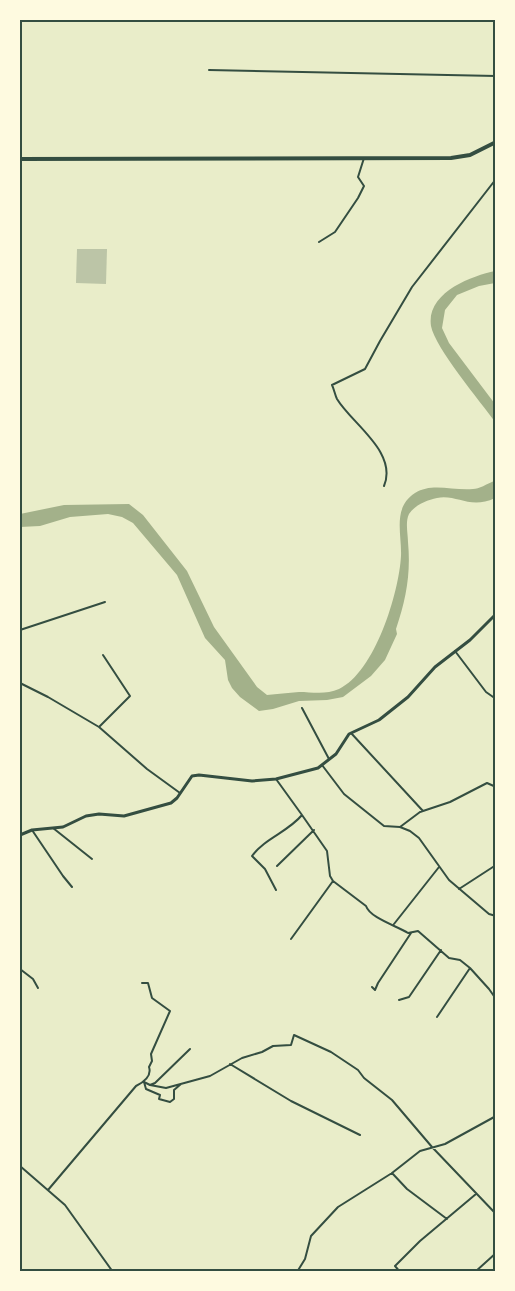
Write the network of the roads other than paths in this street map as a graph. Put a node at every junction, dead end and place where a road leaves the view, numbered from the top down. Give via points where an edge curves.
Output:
1 (209, 70) dead end
2 (495, 76) edge
3 (495, 142) edge
4 (364, 158) junction
5 (20, 159) edge
6 (495, 179) edge
7 (319, 242) dead end
8 (384, 486) dead end
9 (105, 602) dead end
10 (495, 614) edge
11 (20, 630) edge
12 (456, 651) junction
13 (103, 655) dead end
14 (20, 683) edge
15 (495, 699) edge
16 (302, 708) dead end
17 (99, 727) junction
18 (351, 734) junction
19 (329, 759) junction
20 (322, 765) junction
21 (276, 779) junction
22 (495, 787) edge
23 (180, 793) junction
24 (423, 811) junction
25 (302, 815) junction
26 (400, 827) junction
27 (53, 828) junction
28 (32, 830) junction
29 (314, 830) junction
30 (20, 835) edge
31 (92, 859) dead end
32 (495, 865) edge
33 (277, 866) dead end
34 (439, 867) junction
35 (333, 881) junction
36 (72, 887) dead end
37 (459, 889) junction
38 (276, 890) dead end
39 (495, 916) edge
40 (394, 924) junction
41 (411, 933) junction
42 (291, 939) dead end
43 (441, 950) junction
44 (470, 968) junction
45 (20, 969) edge
46 (142, 983) dead end
47 (372, 987) dead end
48 (38, 988) dead end
49 (495, 999) edge
50 (399, 1000) dead end
51 (436, 1017) dead end
52 (190, 1049) dead end
53 (230, 1064) junction
54 (187, 1081) junction
55 (144, 1082) junction
56 (150, 1085) junction
57 (495, 1116) edge
58 (360, 1135) dead end
59 (432, 1147) junction
60 (20, 1166) edge
61 (392, 1173) junction
62 (48, 1190) junction
63 (476, 1194) junction
64 (495, 1214) edge
65 (447, 1219) junction
66 (495, 1255) edge
67 (113, 1272) edge
68 (297, 1272) edge
69 (400, 1272) edge
70 (475, 1272) edge

1 - 2 street
3 - 4 main road via 470,156
4 - 5 main road
4 - 7 street via 358,177 364,186 358,198 335,232
6 - 8 street via 412,287 365,369 332,385 336,398 370,436 382,456 387,472
9 - 11 street
10 - 12 street
12 - 15 street
12 - 18 street via 379,720
13 - 17 street via 130,696
14 - 17 street
16 - 19 street
17 - 23 street via 147,770
18 - 19 street
18 - 24 street
19 - 20 street
20 - 21 street
20 - 26 street via 344,794 384,826
21 - 23 street via 192,776
21 - 25 street
22 - 24 street via 487,783
23 - 27 street via 171,803 124,816 86,816
24 - 26 street
25 - 29 street
25 - 38 street via 258,847 252,856 265,869
26 - 34 street via 419,838
27 - 28 street
27 - 31 street
28 - 30 street
28 - 36 street
29 - 33 street
29 - 35 street via 327,851
32 - 37 street
34 - 37 street
34 - 40 street
35 - 40 street via 373,916
35 - 42 street
37 - 39 street
40 - 41 street
41 - 43 street via 418,931
41 - 47 street via 377,988
43 - 44 street
43 - 50 street via 409,997
44 - 49 street
44 - 51 street
45 - 48 street
46 - 55 street via 148,983 152,998 170,1011 151,1054
52 - 56 street
53 - 54 street via 210,1076
53 - 58 street via 291,1101
53 - 59 street via 273,1046 291,1045 294,1035 307,1040 358,1070 392,1100
54 - 55 street via 176,1088 170,1102 159,1099 160,1095 146,1089
54 - 56 street via 165,1088
55 - 56 street
55 - 62 street via 136,1086
57 - 59 street via 462,1136
59 - 61 street via 420,1151
59 - 63 street
60 - 62 street
61 - 65 street
61 - 68 street via 348,1199 325,1220 311,1236
62 - 67 street via 65,1206
63 - 64 street
63 - 65 street
65 - 69 street via 395,1266
66 - 70 street

